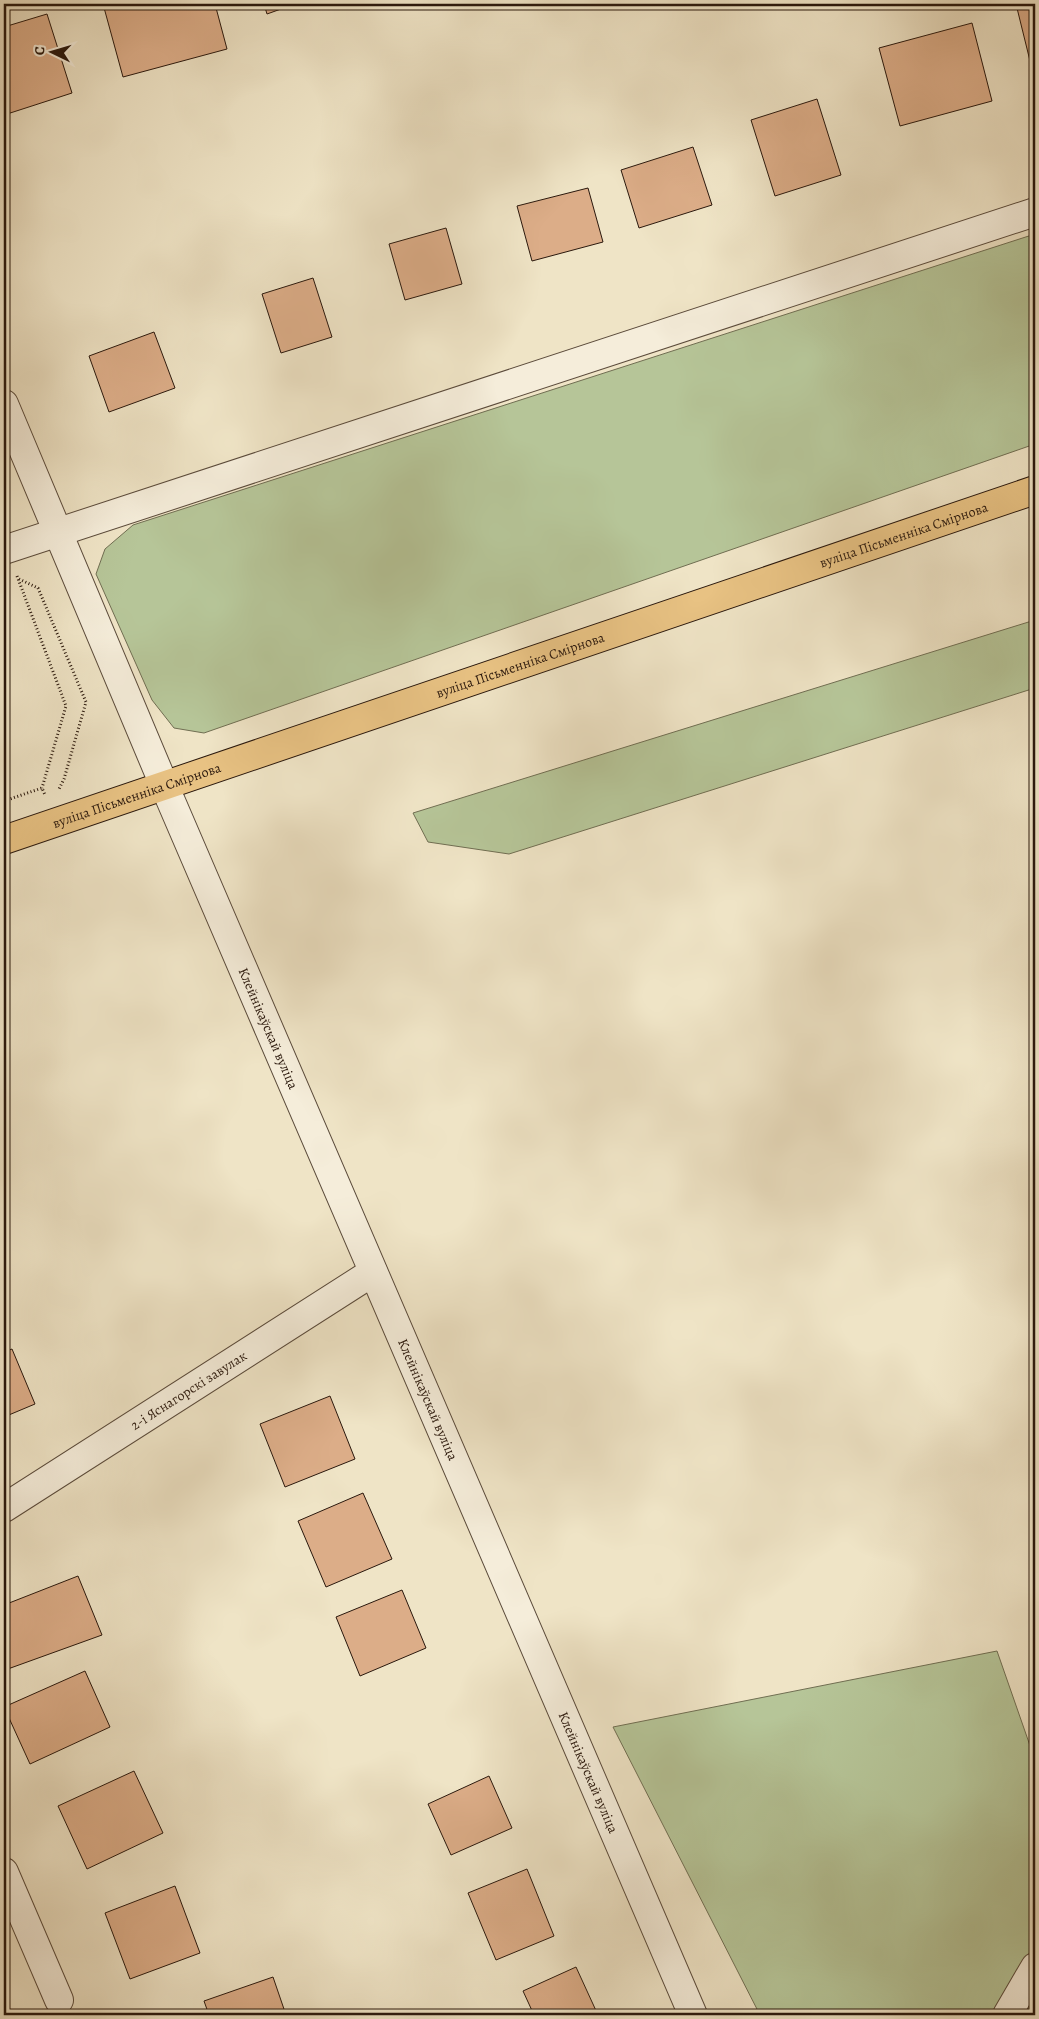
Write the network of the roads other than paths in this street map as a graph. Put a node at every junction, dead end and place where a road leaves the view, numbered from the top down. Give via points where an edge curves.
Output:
1 (1035, 212) edge
2 (4, 404) edge
3 (1035, 490) edge
4 (56, 532) junction
5 (5, 549) edge
6 (164, 785) junction
7 (4, 840) edge
8 (373, 1272) junction
9 (4, 1508) edge
10 (4, 1872) edge
11 (1035, 1967) edge
12 (59, 2000) dead end
13 (693, 2015) edge
14 (1007, 2015) edge

1 - 4 street
2 - 4 street, Клейнікаўскай вуліца
3 - 6 main road, вуліца Пісьменніка Смірнова
4 - 5 street
4 - 6 street, Клейнікаўскай вуліца
6 - 7 main road, вуліца Пісьменніка Смірнова
6 - 8 street, Клейнікаўскай вуліца
8 - 9 street, 2-і Яснагорскі завулак
8 - 13 street, Клейнікаўскай вуліца
10 - 12 street
11 - 14 street

